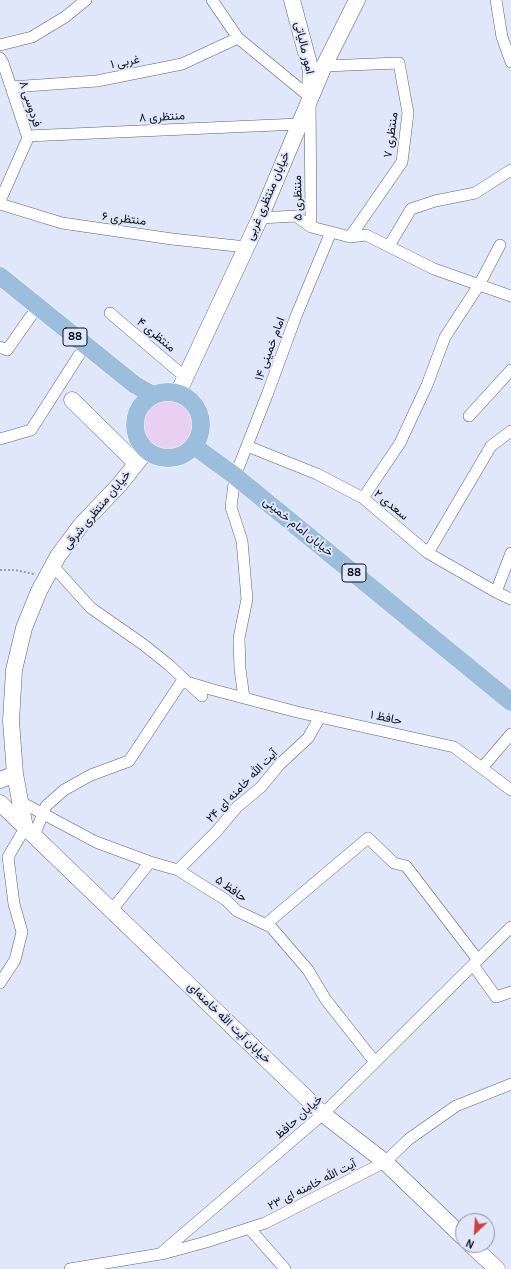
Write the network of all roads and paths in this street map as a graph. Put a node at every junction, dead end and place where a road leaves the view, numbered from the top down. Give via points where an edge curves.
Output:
1 (86, 0) edge
2 (212, 0) edge
3 (292, 0) edge
4 (357, 0) edge
5 (496, 0) edge
6 (238, 38) junction
7 (0, 45) edge
8 (0, 58) edge
9 (511, 62) edge
10 (318, 68) junction
11 (11, 87) junction
12 (310, 97) junction
13 (299, 124) junction
14 (27, 136) junction
15 (511, 170) edge
16 (0, 203) edge
17 (260, 218) junction
18 (311, 227) junction
19 (331, 232) junction
20 (350, 237) junction
21 (389, 246) junction
22 (500, 246) dead end
23 (246, 247) junction
24 (0, 276) edge
25 (479, 285) junction
26 (0, 291) edge
27 (511, 296) edge
28 (110, 313) dead end
29 (31, 316) junction
30 (0, 347) edge
31 (79, 355) junction
32 (511, 370) edge
33 (182, 385) junction
34 (153, 395) junction
35 (72, 400) dead end
36 (136, 414) junction
37 (469, 416) dead end
38 (511, 431) edge
39 (0, 439) edge
40 (194, 446) junction
41 (247, 446) junction
42 (142, 457) junction
43 (235, 476) junction
44 (363, 498) junction
45 (428, 553) junction
46 (511, 553) edge
47 (0, 570) edge
48 (50, 571) junction
49 (496, 592) junction
50 (511, 599) edge
51 (187, 682) junction
52 (202, 696) dead end
53 (244, 698) junction
54 (511, 702) edge
55 (320, 717) junction
56 (511, 734) edge
57 (482, 768) junction
58 (16, 774) junction
59 (0, 780) edge
60 (511, 790) edge
61 (21, 802) junction
62 (0, 803) edge
63 (29, 832) junction
64 (150, 862) junction
65 (178, 870) junction
66 (112, 911) junction
67 (266, 924) junction
68 (511, 927) edge
69 (475, 962) junction
70 (0, 983) edge
71 (511, 992) edge
72 (374, 1062) junction
73 (509, 1088) edge
74 (323, 1114) junction
75 (384, 1162) junction
76 (249, 1228) junction
77 (455, 1229) edge
78 (479, 1253) edge
79 (160, 1254) junction
80 (493, 1268) edge
81 (70, 1269) edge
82 (285, 1269) edge

1 - 7 street via 65,17 32,36
2 - 6 street
3 - 10 main road, امور مالیاتی
4 - 10 main road, خیابان منتظری غربی
5 - 9 street via 502,37
6 - 11 street, غربی ۱ via 182,64 97,81
6 - 12 street
8 - 11 street, فردوسی ۸
10 - 12 main road, خیابان منتظری غربی
10 - 20 street, منتظری ۷ via 399,63 408,113 402,162
11 - 14 street, فردوسی ۸
12 - 13 main road, خیابان منتظری غربی
12 - 18 street, منتظری ۵
13 - 14 street, منتظری ۸
13 - 17 main road, خیابان منتظری غربی
14 - 16 street, فردوسی ۸
15 - 21 street via 475,193 411,209
16 - 23 street, منتظری ۶ via 62,223
17 - 18 street via 296,216
17 - 23 main road, خیابان منتظری غربی
18 - 19 street
19 - 20 street
19 - 41 street, امام خمینی ۱۴
20 - 21 street via 366,235
21 - 25 street via 434,269
22 - 25 street
23 - 33 main road, خیابان منتظری غربی
24 - 34 main road, 88 via 135,385
25 - 27 street
25 - 44 street via 445,337 427,385 400,443
26 - 29 main road, 88
28 - 33 street, منتظری ۴
29 - 30 street via 7,350
29 - 31 main road, 88
31 - 36 main road, 88 via 127,394
31 - 39 street via 31,430
32 - 37 street
33 - 34 main road
33 - 40 main road via 201,415 200,437
34 - 36 main road via 140,406
35 - 42 main road
36 - 42 main road, 88 via 136,434
38 - 45 street via 491,446
40 - 42 main road via 177,457
40 - 43 main road, خیابان امام خمینی / 88
41 - 43 street, امام خمینی ۱۴
41 - 44 street, سعدی ۲ via 317,474
42 - 48 main road, خیابان منتظری شرقی via 81,525
43 - 53 street, امام خمینی ۱۴ via 231,507 242,541 247,599 239,638
43 - 54 main road, خیابان امام خمینی / 88
44 - 45 street, سعدی ۲
45 - 49 street, سعدی ۲
46 - 49 street
47 - 48 path
48 - 51 street via 91,608 144,645
48 - 58 main road, خیابان منتظری شرقی via 24,628 14,670 11,721
49 - 50 street, سعدی ۲
51 - 52 street
51 - 53 street, حافظ ۱
51 - 63 street via 180,684 129,761 91,775 64,790 46,806
53 - 55 street, حافظ ۱
55 - 57 street, حافظ ۱ via 454,747
55 - 65 street, آیت الله خامنه ای ۲۴ via 308,738 280,764 261,787 237,807
56 - 57 street
57 - 60 street, حافظ ۱
58 - 59 main road
58 - 61 main road, خیابان منتظری شرقی
61 - 63 main road, خیابان منتظری شرقی
61 - 64 street, حافظ ۵ via 96,842
62 - 63 main road, خیابان آیت الله خامنه‌ای
63 - 66 main road, خیابان آیت الله خامنه‌ای
63 - 70 street via 8,857 14,904 22,932 15,960
64 - 65 street, حافظ ۵
64 - 66 street
65 - 67 street, حافظ ۵ via 226,900 237,911
66 - 74 main road, خیابان آیت الله خامنه‌ای
67 - 69 street via 368,838 394,863 406,866
67 - 72 street, حافظ ۵ via 308,970 326,1000
68 - 69 street, خیابان حافظ
69 - 71 street via 496,997
69 - 72 street, خیابان حافظ
72 - 74 street, خیابان حافظ
73 - 75 street, آیت الله خامنه ای ۲۳ via 456,1106 409,1140
74 - 75 main road, خیابان آیت الله خامنه‌ای
74 - 79 street, خیابان حافظ
75 - 76 street, آیت الله خامنه ای ۲۳ via 265,1223
75 - 77 main road, خیابان آیت الله خامنه‌ای
76 - 79 street, آیت الله خامنه ای ۲۳
76 - 82 street
78 - 80 main road
79 - 81 street

